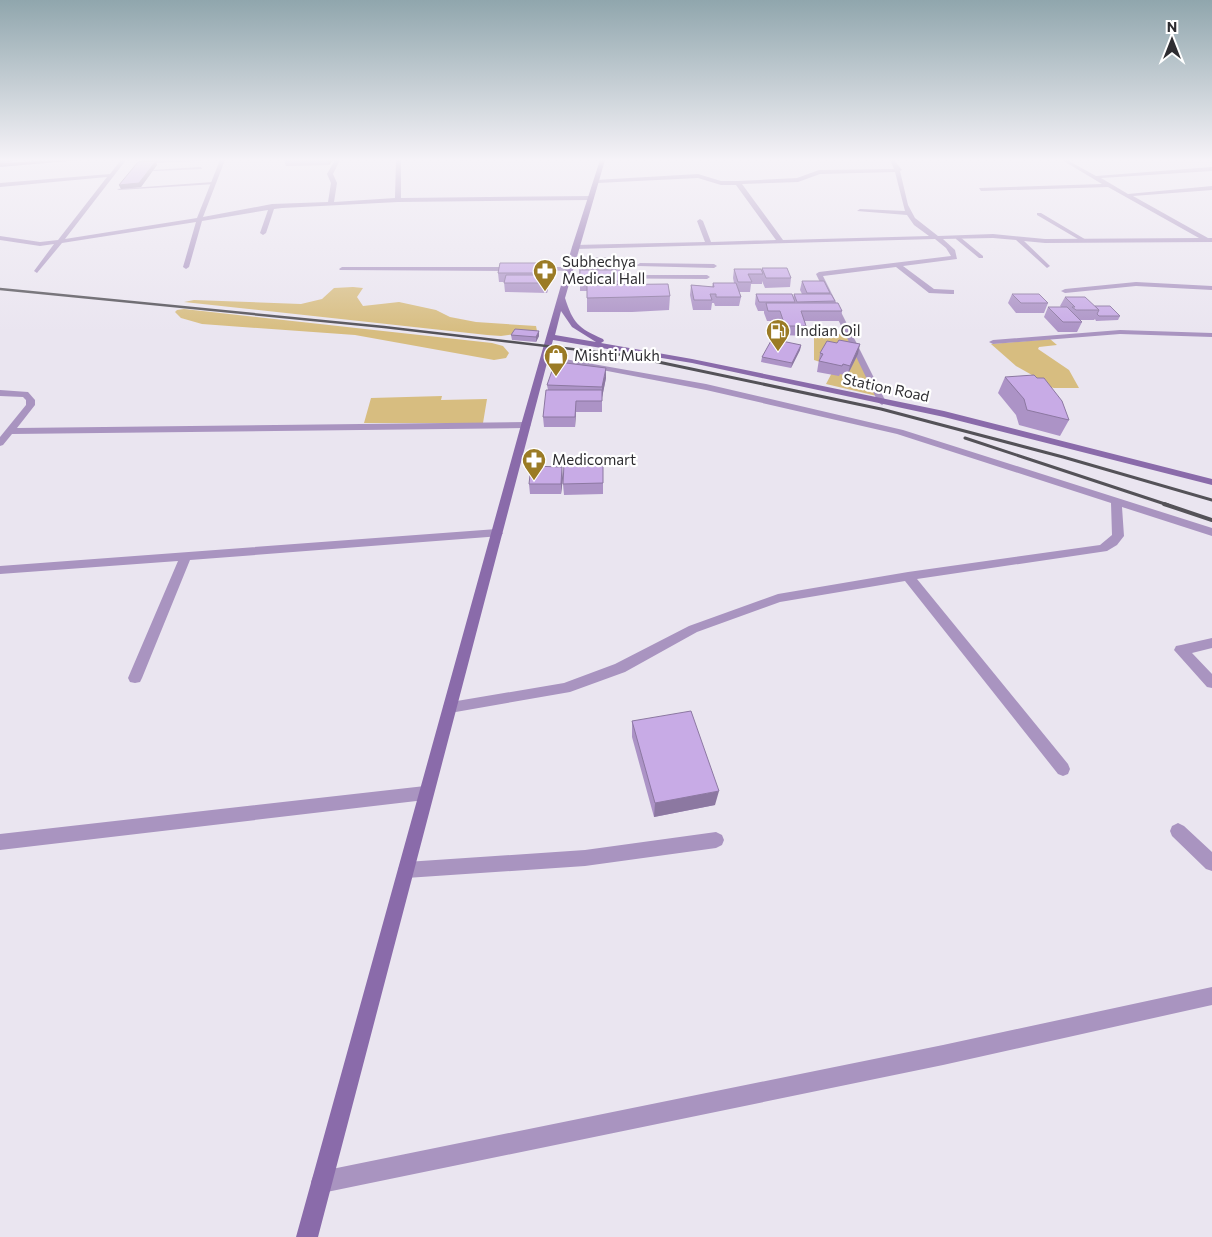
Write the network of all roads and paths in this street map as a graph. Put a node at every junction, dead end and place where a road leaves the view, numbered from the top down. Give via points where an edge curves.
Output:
1 (78, 218) edge
2 (200, 218) joint
3 (268, 218) edge
4 (585, 218) edge
5 (763, 218) edge
6 (913, 218) edge
7 (1045, 218) edge
8 (1170, 218) edge
9 (700, 221) dead end
10 (263, 233) dead end
11 (1016, 237) junction
12 (0, 238) edge
13 (958, 238) junction
14 (939, 239) junction
15 (1085, 241) junction
16 (1210, 241) edge
17 (59, 242) junction
18 (782, 243) junction
19 (710, 245) junction
20 (575, 247) junction
21 (693, 256) junction
22 (981, 257) dead end
23 (640, 265) dead end
24 (714, 266) dead end
25 (900, 266) junction
26 (1048, 266) dead end
27 (186, 267) dead end
28 (520, 269) edge
29 (530, 269) edge
30 (570, 269) junction
31 (342, 270) dead end
32 (37, 271) dead end
33 (707, 277) dead end
34 (567, 278) junction
35 (1212, 288) edge
36 (1065, 291) dead end
37 (564, 292) junction
38 (951, 292) dead end
39 (1212, 335) edge
40 (993, 342) dead end
41 (548, 346) junction
42 (615, 348) junction
43 (0, 393) edge
44 (882, 402) junction
45 (526, 424) junction
46 (10, 431) junction
47 (0, 443) edge
48 (1212, 482) edge
49 (1116, 502) junction
50 (1212, 532) edge
51 (497, 533) junction
52 (186, 556) junction
53 (0, 570) edge
54 (908, 576) junction
55 (1212, 643) edge
56 (135, 678) dead end
57 (1212, 683) edge
58 (450, 707) junction
59 (1063, 770) dead end
60 (425, 793) junction
61 (1178, 831) dead end
62 (716, 840) dead end
63 (0, 842) edge
64 (1212, 863) edge
65 (406, 870) junction
66 (1212, 996) edge
67 (322, 1182) junction
68 (307, 1237) edge

1 - 17 street
2 - 17 street
2 - 27 street
3 - 10 street
4 - 20 main road
5 - 18 street
6 - 14 street via 920,227
7 - 15 lane
8 - 16 street
9 - 19 street
11 - 13 street
11 - 15 street
11 - 26 street
12 - 17 street via 40,244
13 - 14 street
13 - 22 lane
14 - 18 street
14 - 25 street via 954,258
15 - 16 street
17 - 32 street
18 - 19 street
19 - 21 street
20 - 21 street
20 - 30 main road
21 - 23 street
21 - 24 street
25 - 38 street via 932,292
25 - 44 street via 819,274
28 - 31 street
29 - 30 street
30 - 34 main road
33 - 34 street
34 - 37 main road
35 - 36 street via 1136,284
37 - 41 main road
37 - 42 main road via 563,306 570,320 584,333
39 - 40 street via 1120,332
41 - 42 main road, Station Road
41 - 45 main road
41 - 49 street via 958,449
42 - 44 main road, Station Road
43 - 46 street via 25,394 31,400
44 - 48 main road, Station Road via 944,414
45 - 46 street
45 - 51 main road
46 - 47 street
49 - 50 street
49 - 54 street via 1118,536 1103,548
51 - 52 street
51 - 58 main road
52 - 53 street
52 - 56 street
54 - 58 street via 778,598 693,629 620,668 565,688
54 - 59 street
55 - 57 street via 1181,650
58 - 60 main road
60 - 63 street
60 - 65 main road
61 - 64 street
62 - 65 street via 585,858
65 - 67 main road
66 - 67 street via 942,1055
67 - 68 main road

